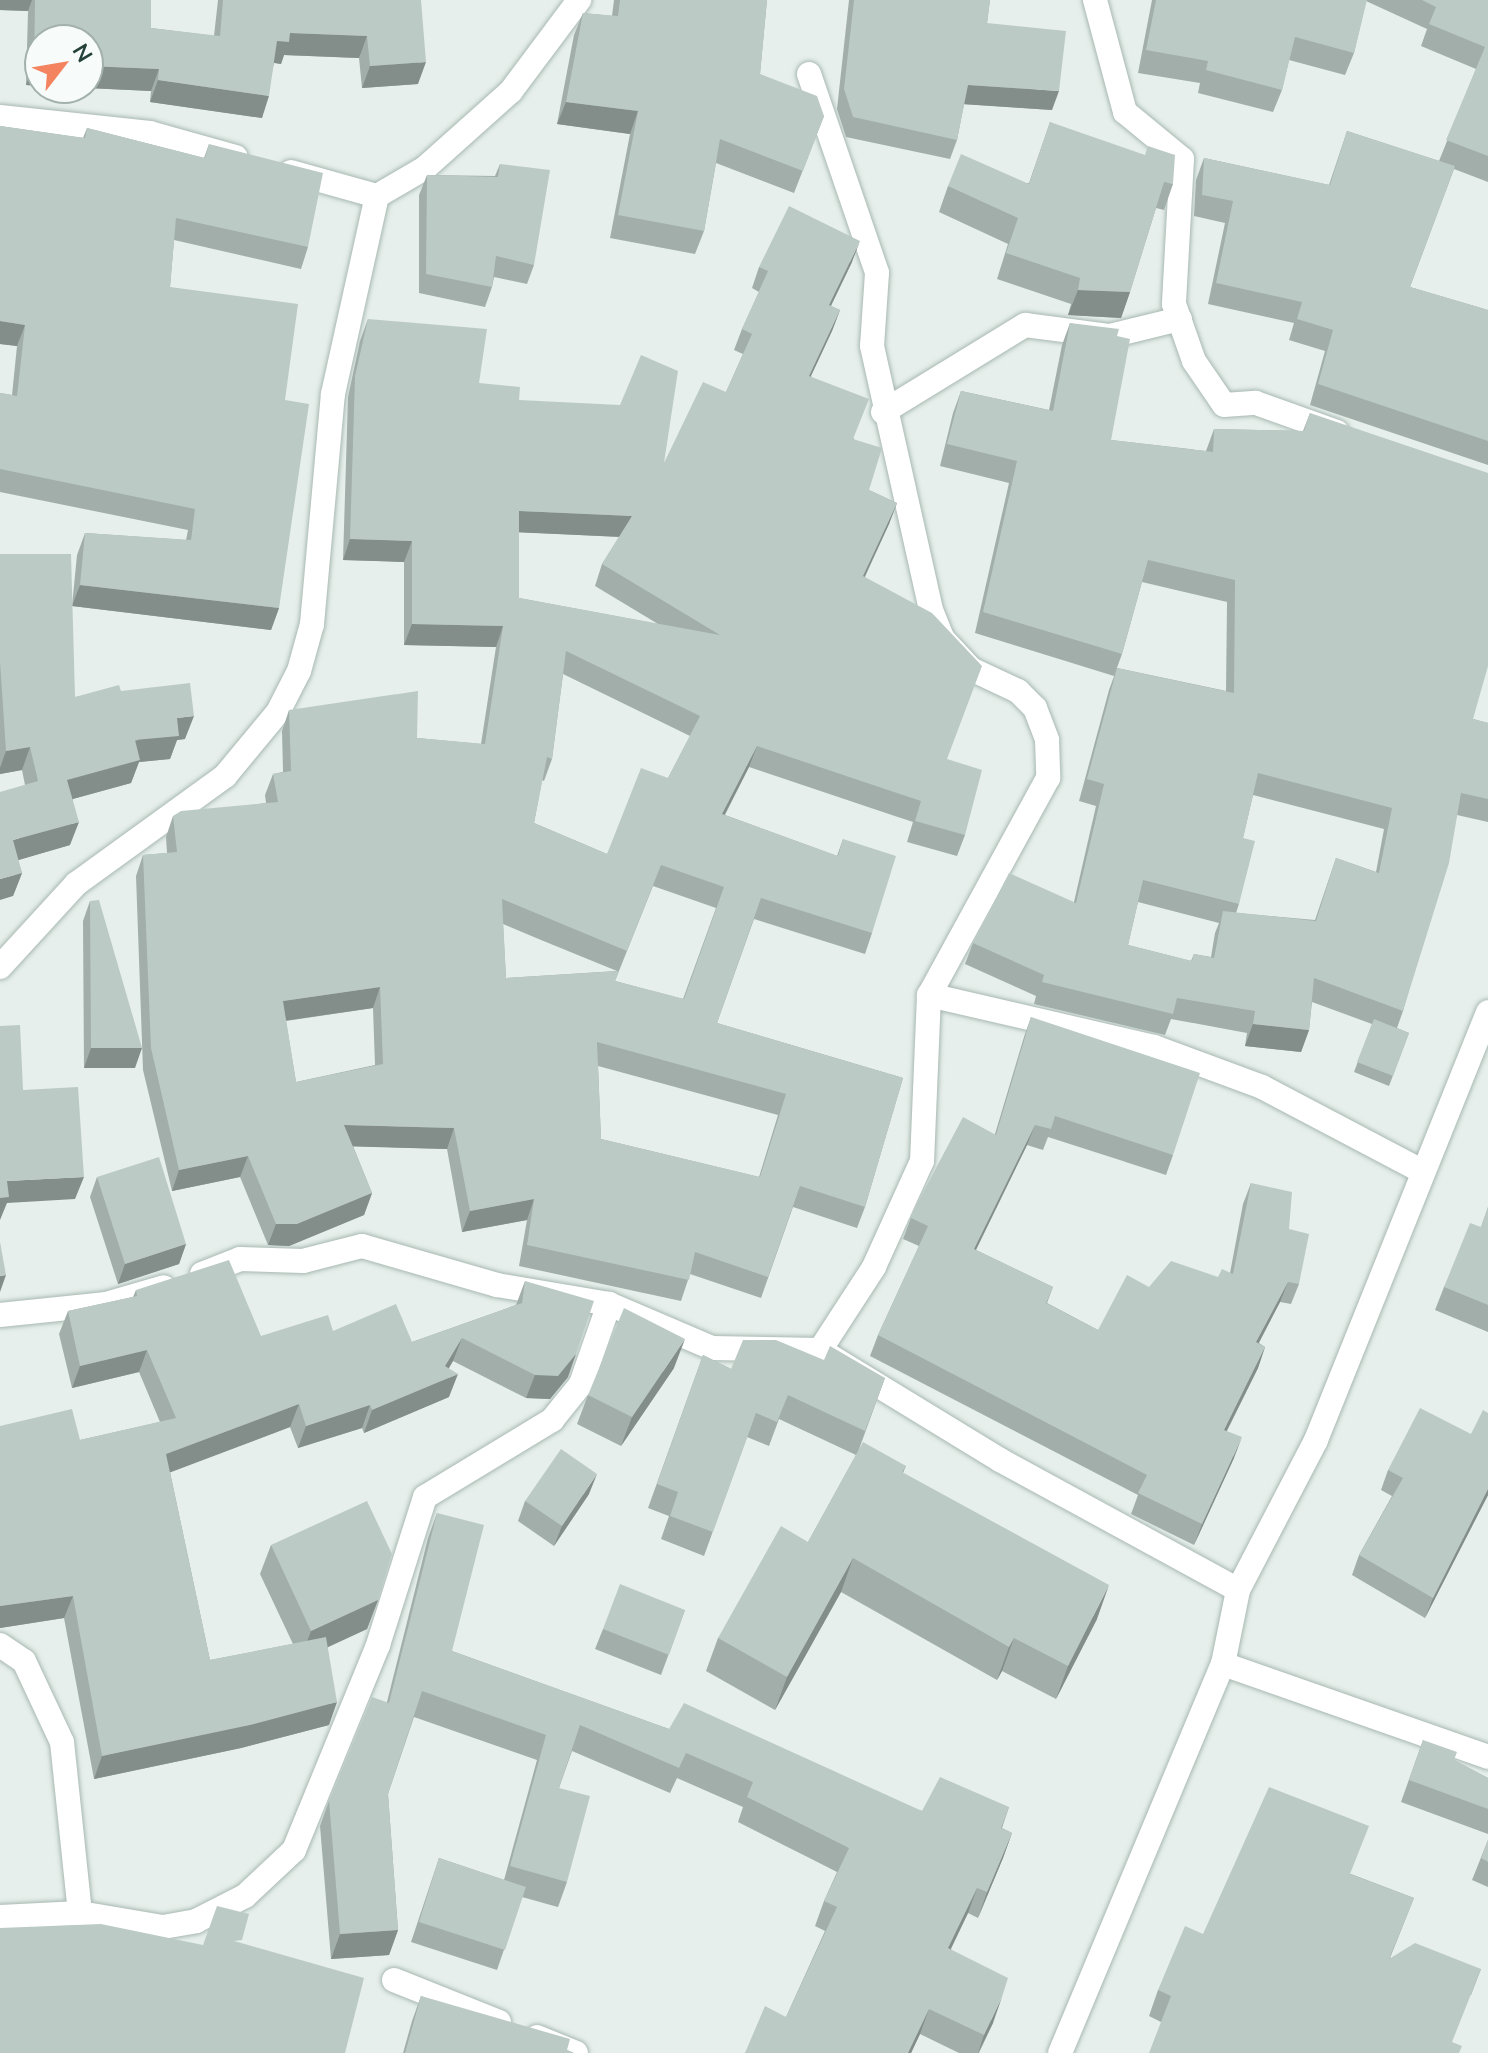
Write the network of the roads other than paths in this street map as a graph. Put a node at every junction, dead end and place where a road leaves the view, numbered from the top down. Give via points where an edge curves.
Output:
1 (579, 0) edge
2 (1095, 0) edge
3 (809, 74) dead end
4 (0, 117) edge
5 (377, 196) junction
6 (1180, 319) junction
7 (883, 412) junction
8 (1368, 442) edge
9 (0, 967) edge
10 (929, 995) junction
11 (1488, 1012) edge
12 (1423, 1172) junction
13 (609, 1304) junction
14 (0, 1315) edge
15 (820, 1350) junction
16 (1238, 1590) junction
17 (0, 1645) edge
18 (1223, 1664) junction
19 (1488, 1757) edge
20 (80, 1913) junction
21 (0, 1917) edge
22 (394, 1980) dead end
23 (576, 2053) edge
24 (1060, 2053) edge

1 - 5 street via 511,91 425,168
2 - 6 street via 1125,112 1182,159 1174,304
3 - 7 street via 877,273 872,346
4 - 5 street via 150,133
5 - 9 street via 333,394 312,624 299,671 278,712 225,776 76,884
6 - 7 street via 1110,336 1025,325
6 - 8 street via 1194,361 1224,405 1256,403
7 - 10 street via 943,639 971,669 1018,691 1047,740 1048,778
10 - 12 street via 1154,1047 1262,1087
10 - 15 street via 922,1161 874,1267
11 - 12 street
12 - 16 street via 1316,1440
13 - 14 street via 497,1285 362,1246 303,1261 240,1259 106,1304
13 - 15 street via 712,1348
13 - 20 street via 581,1384 552,1420 425,1497 378,1645 294,1850 245,1896 196,1921 163,1927
15 - 16 street via 1000,1460
16 - 18 street
17 - 20 street via 24,1661 62,1742
18 - 19 street
18 - 24 street
20 - 21 street
22 - 23 street

